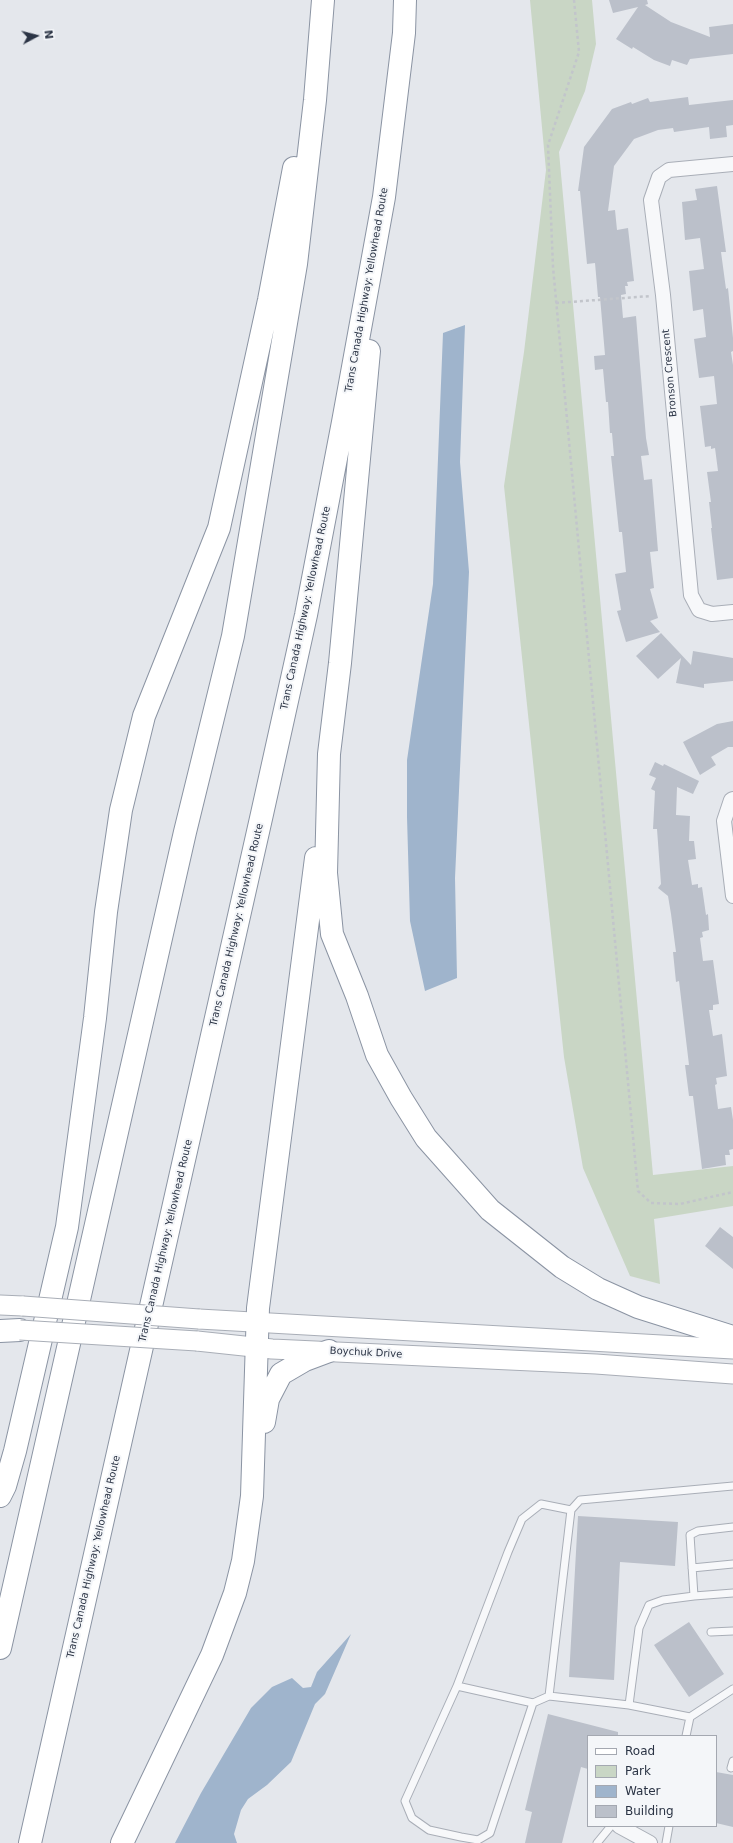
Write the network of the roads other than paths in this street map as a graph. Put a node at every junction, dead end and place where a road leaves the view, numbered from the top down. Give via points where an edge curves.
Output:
1 (405, 0) edge
2 (323, 7) edge
3 (733, 164) edge
4 (384, 197) junction
5 (733, 612) edge
6 (329, 754) junction
7 (733, 799) edge
8 (733, 896) edge
9 (0, 1305) edge
10 (257, 1323) junction
11 (7, 1330) edge
12 (733, 1337) edge
13 (257, 1347) junction
14 (733, 1349) edge
15 (329, 1351) junction
16 (733, 1374) edge
17 (733, 1486) edge
18 (0, 1496) edge
19 (252, 1496) junction
20 (571, 1510) junction
21 (733, 1527) edge
22 (733, 1564) edge
23 (692, 1568) junction
24 (733, 1593) edge
25 (694, 1596) junction
26 (733, 1631) edge
27 (711, 1632) dead end
28 (0, 1648) edge
29 (457, 1686) junction
30 (733, 1689) edge
31 (549, 1696) junction
32 (533, 1703) junction
33 (629, 1705) junction
34 (690, 1717) junction
35 (686, 1735) edge
36 (610, 1827) edge
37 (621, 1827) edge
38 (669, 1827) edge
39 (30, 1843) edge
40 (122, 1843) edge
41 (597, 1843) edge
42 (650, 1843) edge
43 (666, 1843) edge

1 - 4 highway, Trans Canada Highway: Yellowhead Route via 404,33
2 - 18 highway via 269,300 219,528 144,716 121,810 66,1227 15,1451
2 - 28 highway via 296,264 234,636 185,832
3 - 5 street, Bronson Crescent via 669,170 658,177 651,200 663,295 691,594 699,610 712,614
4 - 6 highway via 340,663
4 - 39 highway, Trans Canada Highway: Yellowhead Route via 304,622
6 - 10 highway
6 - 12 highway via 326,873 332,934 377,1055 426,1138 490,1210 562,1267 598,1289 638,1307
7 - 8 street via 724,821
9 - 10 main road, bridge
10 - 13 highway
10 - 14 main road
11 - 13 main road, Boychuk Drive, bridge via 197,1340
13 - 15 main road, Boychuk Drive
13 - 19 highway
15 - 16 main road, Boychuk Drive via 596,1364
15 - 19 highway via 305,1360 282,1374 273,1388 268,1399
17 - 20 lane via 580,1500
19 - 40 highway via 243,1561 222,1629
20 - 29 lane via 541,1504 522,1519
20 - 31 lane
21 - 23 lane via 698,1531 690,1535
22 - 23 lane
23 - 25 lane
24 - 25 lane
25 - 33 lane via 663,1600 648,1605 639,1628
26 - 27 lane
29 - 32 lane
29 - 32 lane via 405,1801 412,1818 429,1830 478,1840 490,1833
30 - 34 lane
31 - 32 lane
31 - 33 lane
33 - 34 lane
34 - 35 lane
36 - 41 lane
37 - 42 street
38 - 43 lane

